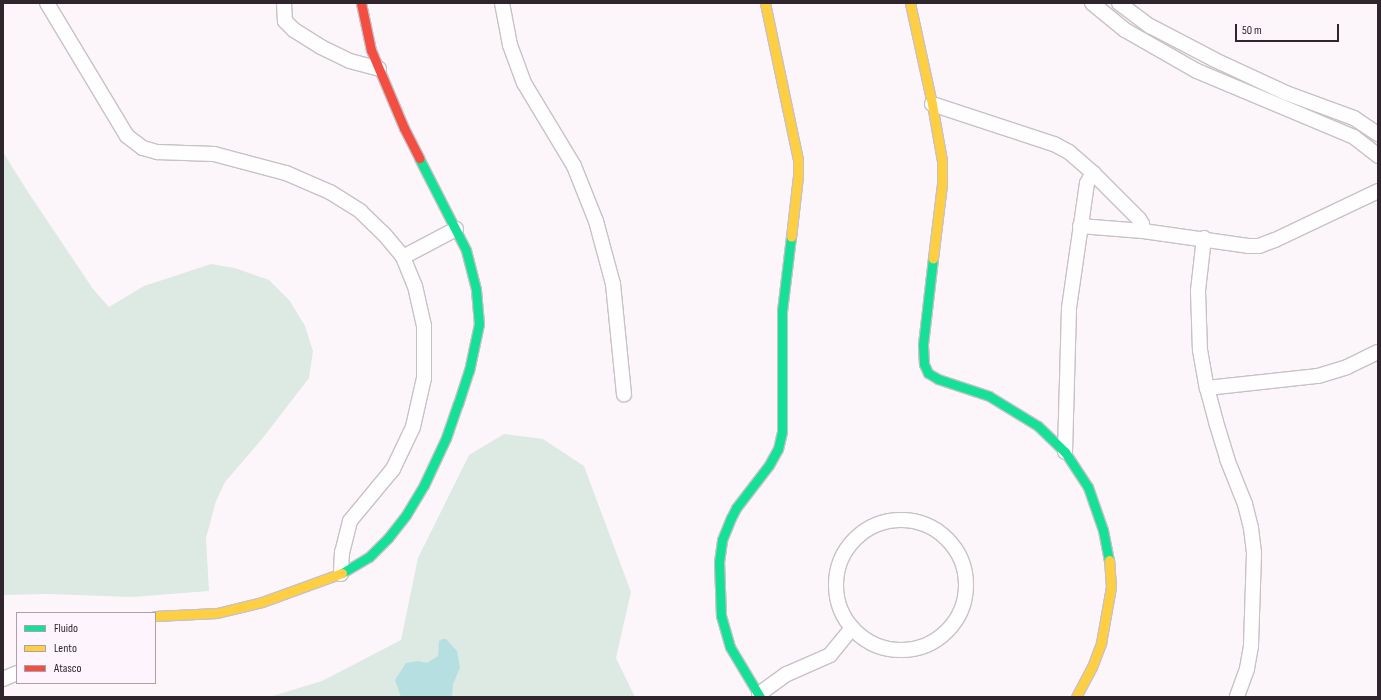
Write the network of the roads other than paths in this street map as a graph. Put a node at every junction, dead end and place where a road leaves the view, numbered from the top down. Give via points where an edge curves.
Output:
1 (47, 3) edge
2 (284, 3) edge
3 (361, 3) edge
4 (502, 3) edge
5 (765, 3) edge
6 (910, 3) edge
7 (1092, 3) edge
8 (1119, 3) edge
9 (379, 69) junction
10 (932, 104) junction
11 (1378, 134) edge
12 (1378, 156) edge
13 (1093, 173) junction
14 (1378, 191) edge
15 (1080, 226) junction
16 (456, 229) junction
17 (1143, 231) junction
18 (1204, 238) junction
19 (403, 257) junction
20 (1378, 352) edge
21 (1207, 388) junction
22 (624, 394) dead end
23 (1065, 452) junction
24 (341, 574) junction
25 (156, 616) edge
26 (852, 628) junction
27 (16, 673) edge
28 (3, 679) edge
29 (760, 696) edge
30 (1076, 697) edge
31 (1237, 697) edge

1 - 19 street via 127,136 143,148 157,152 214,154 286,174 330,192 360,211
2 - 9 street via 285,21 294,30 350,61
3 - 9 street via 371,50
4 - 22 street via 510,45 524,83 574,166 596,221 614,284
5 - 29 street via 798,159 782,311 782,432 778,449 769,465 730,518 722,540 719,562 721,616 730,647
6 - 10 street
7 - 12 street via 1125,30 1197,71 1354,137
8 - 11 street via 1150,26 1215,60 1286,93 1354,118
9 - 16 street via 404,128
10 - 13 street via 1054,144 1069,152
10 - 23 street via 942,162 942,184 922,345 924,364 928,373 938,379 989,396 1013,409 1038,426
13 - 15 street via 1087,184
13 - 17 street via 1139,219
14 - 18 street via 1259,246
15 - 17 street
15 - 23 street via 1069,308
16 - 19 street
16 - 24 street via 466,250 476,289 479,324 469,371 460,398 433,467 406,515 369,557
17 - 18 street
18 - 21 street via 1198,316 1200,350
19 - 24 street via 415,286 424,326 424,378 413,427 393,469 350,521 342,552
20 - 21 street via 1318,376
21 - 31 street via 1227,459 1245,504 1253,548 1251,646 1247,669
23 - 30 street via 1088,487 1103,530 1111,587 1101,643
24 - 25 street via 305,588 217,613
26 - 26 street via 867,641 886,649 907,650 926,645 944,634 957,618 964,599 966,579 960,559 950,542 932,528 910,520 888,521 866,529 849,544 839,564 835,586 840,608
26 - 29 street via 830,655 786,674
27 - 28 street

